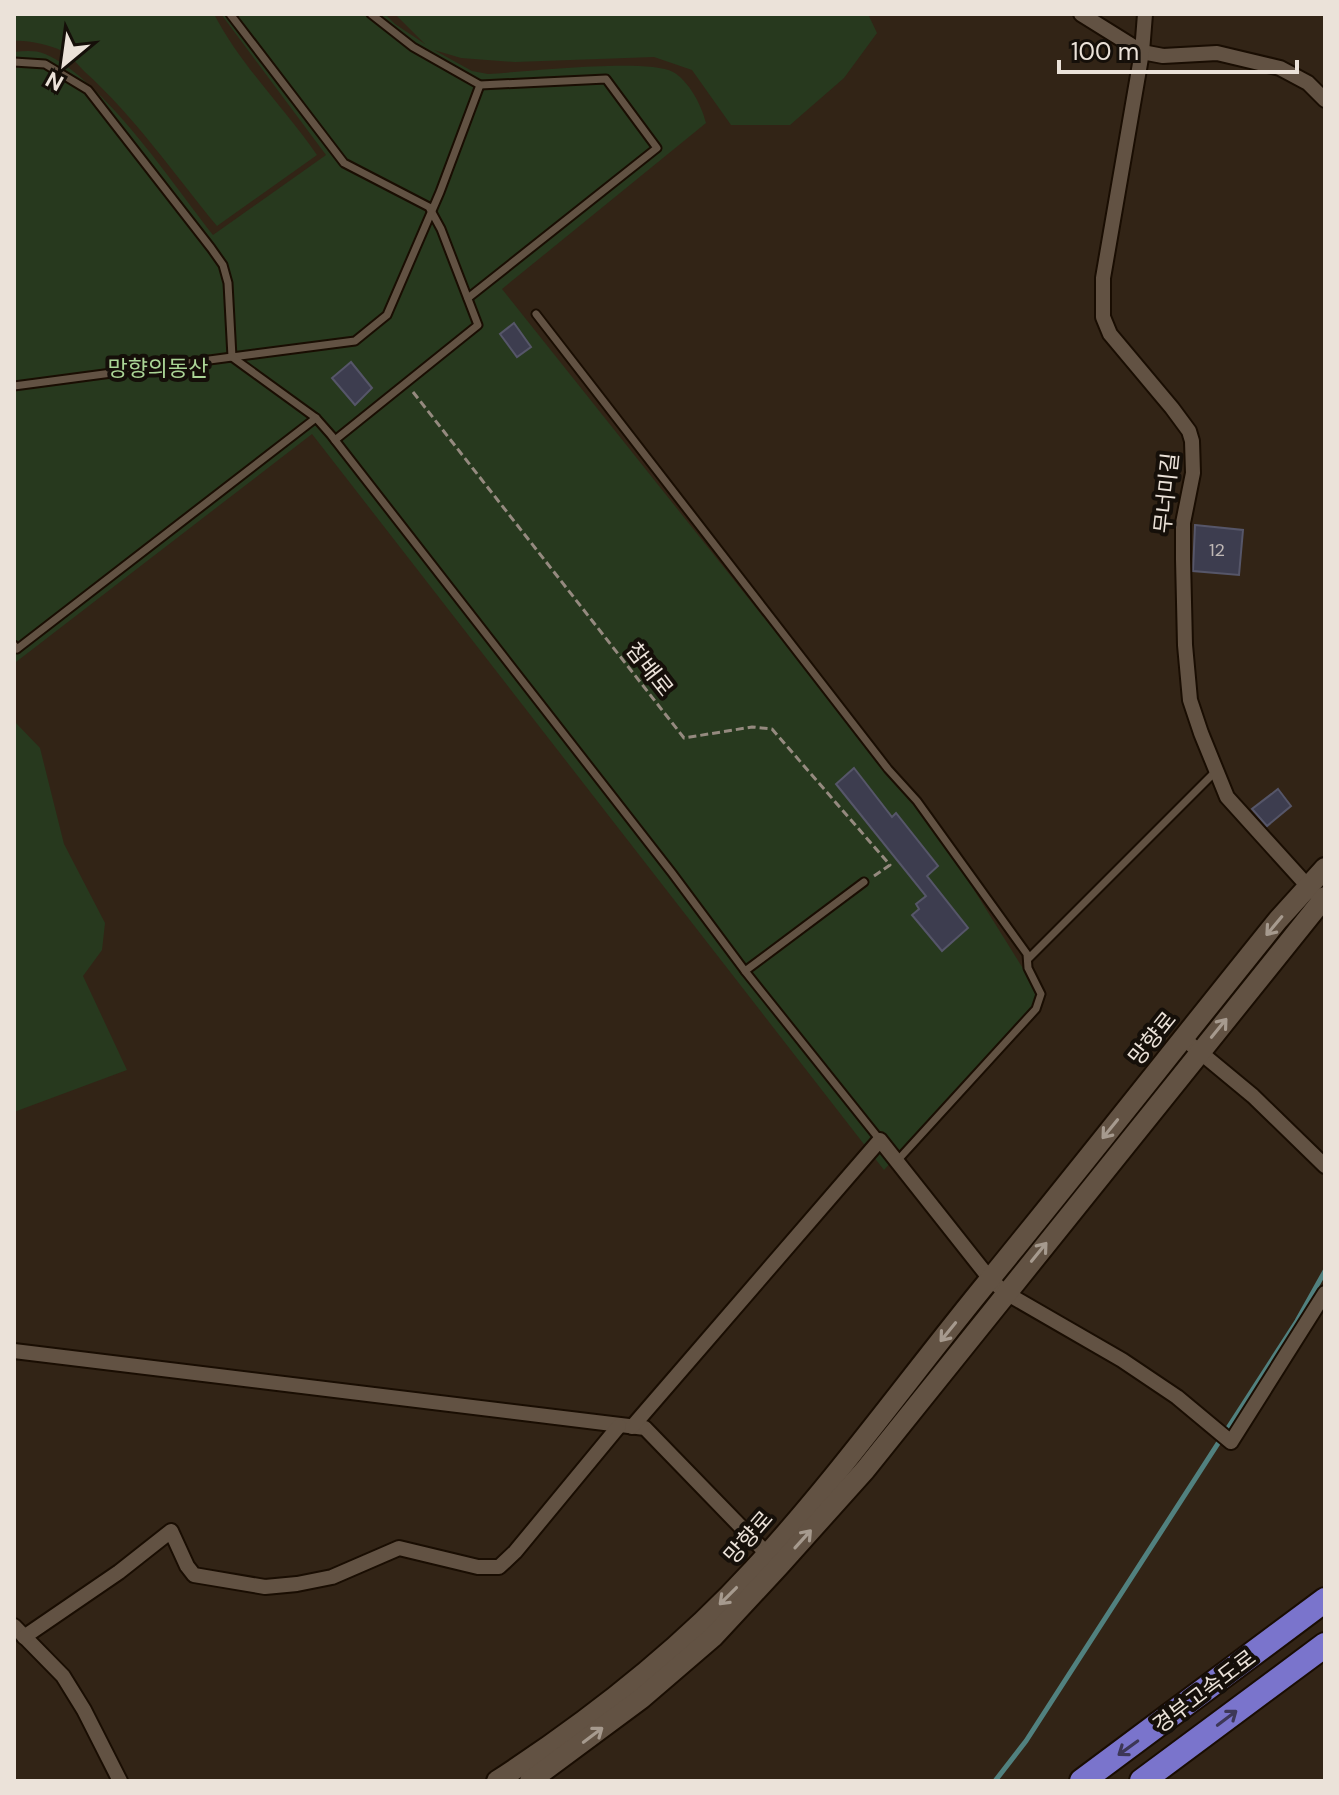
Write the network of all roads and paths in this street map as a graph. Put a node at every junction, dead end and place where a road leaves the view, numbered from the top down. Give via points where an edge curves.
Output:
1 (230, 14) edge
2 (371, 14) edge
3 (1081, 14) edge
4 (1145, 14) edge
5 (1142, 52) junction
6 (14, 62) edge
7 (480, 85) junction
8 (1325, 100) edge
9 (431, 212) junction
10 (468, 298) junction
11 (536, 314) dead end
12 (232, 357) junction
13 (406, 383) junction
14 (14, 386) edge
15 (316, 418) junction
16 (335, 440) junction
17 (14, 645) edge
18 (1215, 772) junction
19 (1325, 868) edge
20 (864, 882) joint
21 (1318, 895) edge
22 (1028, 959) junction
23 (745, 971) junction
24 (1183, 1038) junction
25 (1200, 1051) junction
26 (880, 1140) junction
27 (897, 1161) junction
28 (1325, 1166) edge
29 (990, 1279) junction
30 (1006, 1293) junction
31 (1325, 1293) edge
32 (14, 1351) edge
33 (625, 1426) junction
34 (773, 1560) junction
35 (1325, 1600) edge
36 (19, 1632) edge
37 (1325, 1645) edge
38 (120, 1781) edge
39 (497, 1781) edge
40 (530, 1781) edge
41 (1082, 1781) edge
42 (1142, 1781) edge

1 - 9 lane via 344,163
2 - 7 lane via 413,47
3 - 5 street
4 - 5 street, 무너미길
5 - 8 street via 1217,53 1280,68 1308,83
5 - 18 street, 무너미길 via 1103,278 1103,317 1110,334 1172,408 1192,441 1193,473 1183,523 1185,645 1190,700
6 - 12 lane via 45,64 88,90 211,248 228,283
7 - 9 lane
7 - 10 lane via 606,79 657,148
9 - 10 lane
9 - 12 lane via 387,315 355,341
10 - 13 lane via 478,325
11 - 22 lane via 917,801
12 - 14 lane
12 - 15 lane
13 - 16 lane
13 - 20 path, 참배로 via 684,738 752,727 772,729 890,865
15 - 16 lane
15 - 17 lane via 17,649
16 - 23 lane
18 - 21 street, 무너미길 via 1227,797
18 - 22 lane
19 - 21 main road, 망향로
20 - 23 lane
21 -> 24 main road, 망향로
25 -> 21 main road, 망향로
22 - 27 lane via 1041,994 1036,1009
23 - 26 lane
24 - 25 street
24 -> 29 main road, 망향로
25 - 28 street
30 -> 25 main road, 망향로
26 - 27 street
26 - 33 street
27 - 29 street
29 - 30 street
29 -> 34 main road, 망향로
30 - 31 street via 1122,1360 1225,1437
34 -> 30 main road, 망향로 via 865,1470
32 - 33 street
33 - 34 street via 645,1428
33 - 36 street via 499,1567 399,1548 332,1577 265,1587 194,1575 171,1531 119,1572
34 -> 39 main road, 망향로 via 636,1679
40 -> 34 main road, 망향로 via 642,1698 713,1637
35 -> 41 highway, 경부고속도로
36 - 38 street via 63,1676
42 -> 37 highway, 경부고속도로

